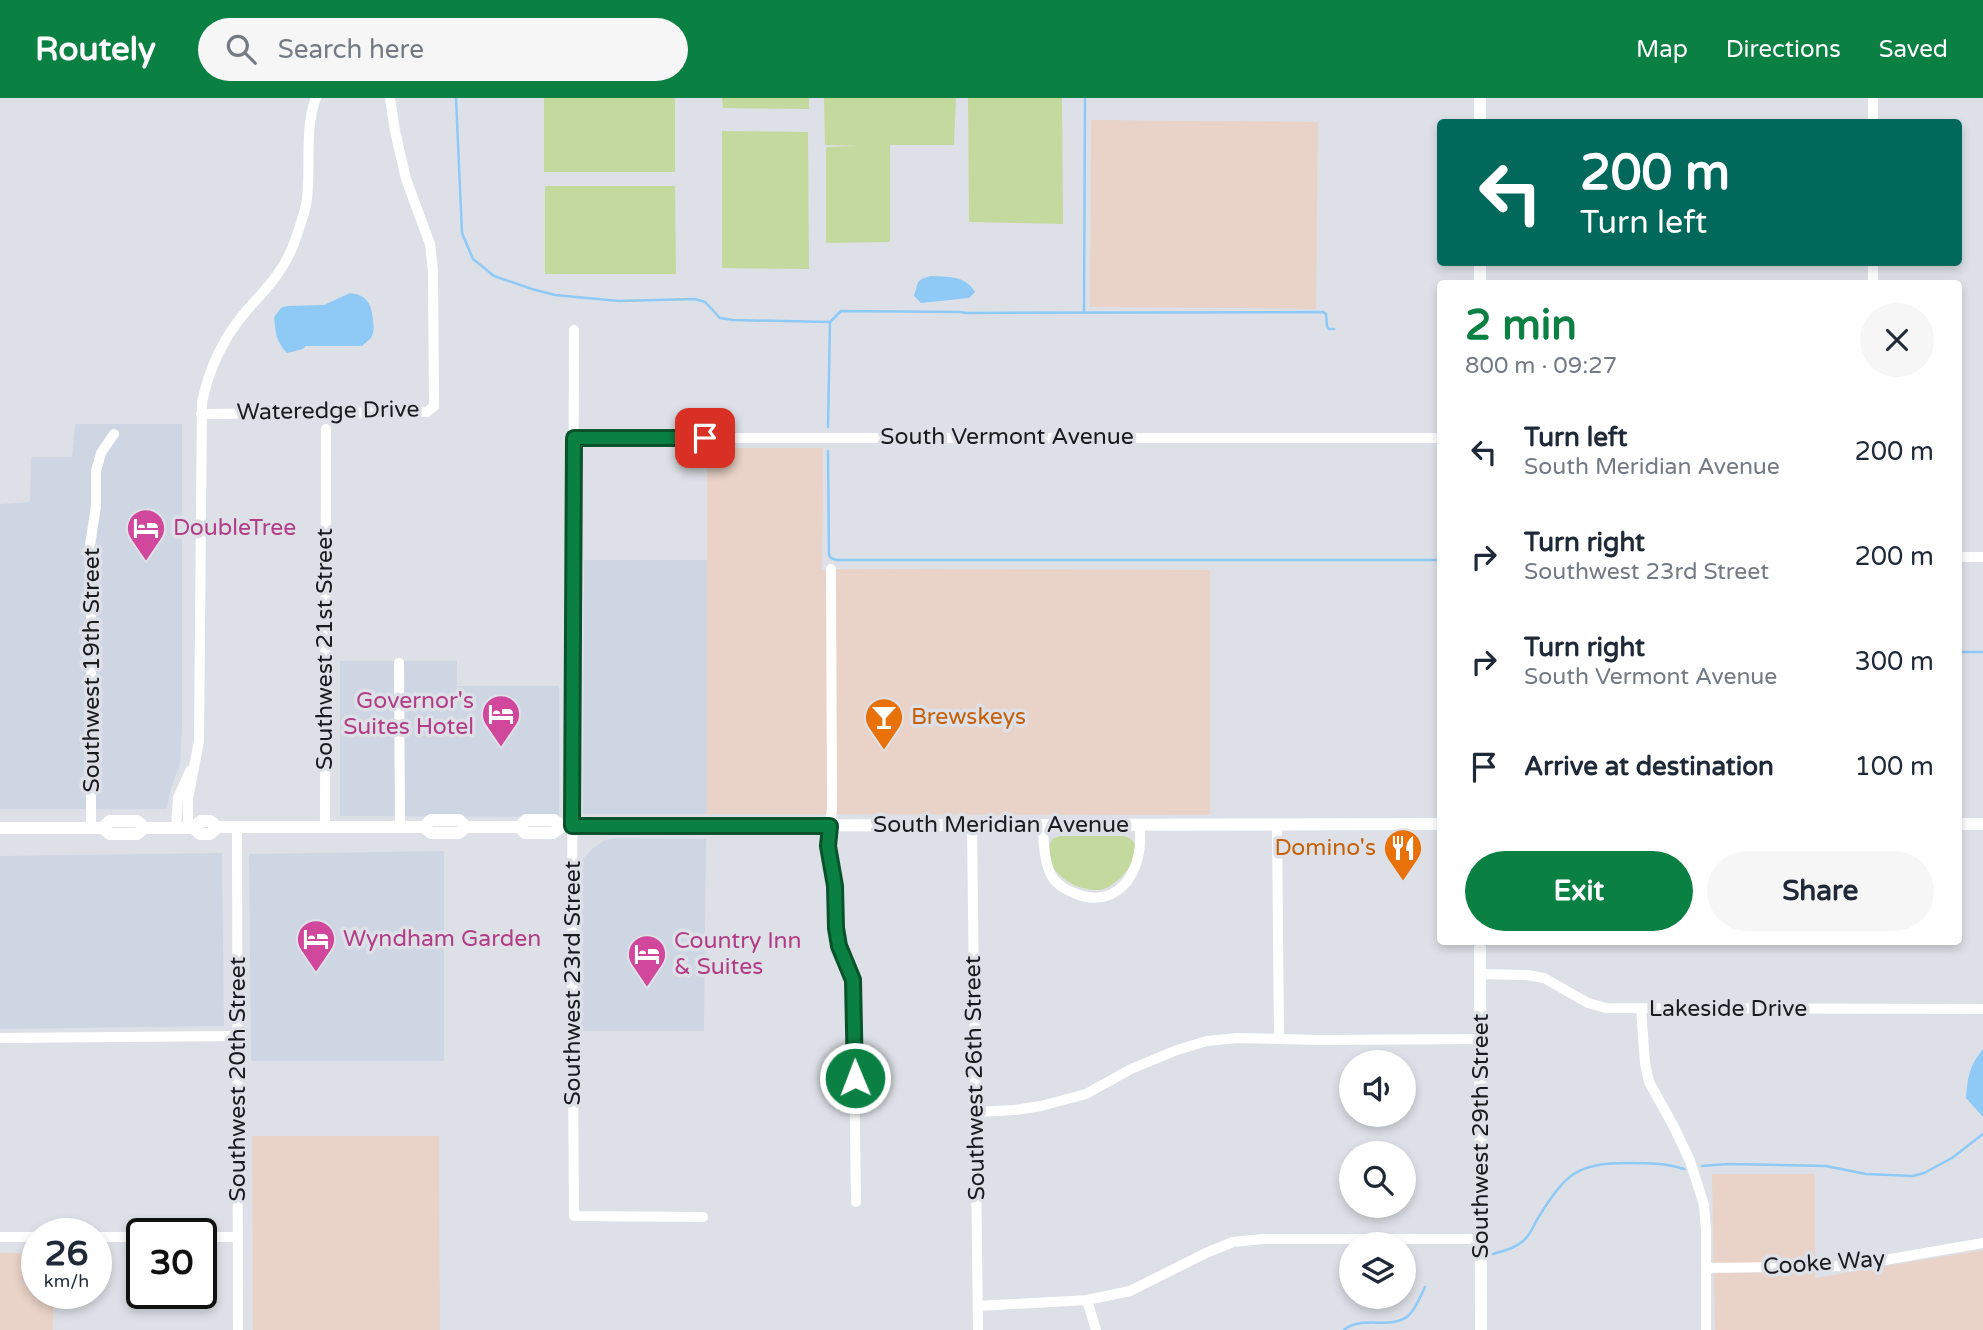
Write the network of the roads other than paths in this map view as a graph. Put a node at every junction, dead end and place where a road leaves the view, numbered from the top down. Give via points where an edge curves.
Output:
1 (316, 98) edge
2 (390, 98) edge
3 (1480, 98) edge
4 (1873, 98) edge
5 (1480, 119) edge
6 (1873, 119) edge
7 (574, 330) dead end
8 (201, 414) junction
9 (326, 429) dead end
10 (114, 434) dead end
11 (574, 438) junction
12 (1437, 438) edge
13 (1962, 557) edge
14 (1983, 557) edge
15 (831, 569) dead end
16 (399, 663) dead end
17 (1277, 824) junction
18 (1437, 824) edge
19 (1962, 824) edge
20 (1983, 824) edge
21 (972, 825) junction
22 (1043, 825) junction
23 (1139, 825) junction
24 (567, 826) junction
25 (830, 826) junction
26 (325, 827) junction
27 (400, 827) junction
28 (0, 828) edge
29 (97, 828) junction
30 (186, 828) junction
31 (237, 828) junction
32 (1480, 945) edge
33 (1481, 974) junction
34 (1642, 1009) junction
35 (1983, 1009) edge
36 (236, 1036) junction
37 (0, 1038) edge
38 (1279, 1038) junction
39 (1482, 1039) junction
40 (976, 1112) junction
41 (856, 1202) dead end
42 (703, 1217) dead end
43 (0, 1237) edge
44 (21, 1237) edge
45 (217, 1237) edge
46 (237, 1237) junction
47 (1482, 1239) junction
48 (1983, 1243) edge
49 (1706, 1268) junction
50 (1087, 1300) junction
51 (978, 1306) junction
52 (238, 1330) edge
53 (978, 1330) edge
54 (1096, 1330) edge
55 (1481, 1330) edge
56 (1706, 1330) edge

1 - 8 street, Wateredge Drive via 307,202 300,226 279,274 234,326 212,363
2 - 8 street, Wateredge Drive via 406,179 430,244 433,406 427,412
3 - 5 main road
4 - 6 street
7 - 11 street, Southwest 23rd Street
8 - 30 street, Wateredge Drive via 199,741
9 - 26 street, Southwest 21st Street
10 - 29 street, Southwest 19th Street via 96,471 89,552
11 - 12 street, South Vermont Avenue
11 - 24 street, Southwest 23rd Street
13 - 14 street
15 - 25 street
16 - 27 street
17 - 18 main road, South Meridian Avenue
17 - 23 main road, South Meridian Avenue
17 - 38 street
19 - 20 main road
21 - 22 main road, South Meridian Avenue
21 - 25 main road, South Meridian Avenue
21 - 40 street, Southwest 26th Street
22 - 23 main road, South Meridian Avenue
22 - 23 street via 1051,874 1061,887 1099,898 1122,888 1135,870 1141,844
24 - 25 main road, South Meridian Avenue
24 - 27 main road, South Meridian Avenue via 553,833 525,833 519,827 466,827 459,833 431,833 424,827
24 - 42 street, Southwest 23rd Street via 574,1216
25 - 41 street via 836,928 853,980
26 - 27 main road, South Meridian Avenue
26 - 31 main road, South Meridian Avenue
28 - 29 main road, South Meridian Avenue
29 - 30 main road, South Meridian Avenue via 110,834 137,834 145,828
30 - 31 main road, South Meridian Avenue via 210,834 218,827
31 - 36 street, Southwest 20th Street
32 - 33 main road, Southwest 29th Street
33 - 34 street, Lakeside Drive via 1544,978 1588,1003
33 - 39 main road, Southwest 29th Street
34 - 35 street, Lakeside Drive
34 - 49 street via 1649,1082 1690,1161 1704,1205
36 - 37 street
36 - 46 street, Southwest 20th Street
38 - 39 street
38 - 40 street via 1207,1041 1131,1069 1086,1094 1041,1106
39 - 47 main road, Southwest 29th Street
40 - 51 street, Southwest 26th Street
43 - 44 street
45 - 46 street
46 - 52 street, Southwest 20th Street
47 - 50 street via 1233,1242 1130,1291
47 - 55 main road, Southwest 29th Street
48 - 49 street, Cooke Way via 1850,1266
49 - 56 street
50 - 51 street
50 - 54 street
51 - 53 street, Southwest 26th Street

